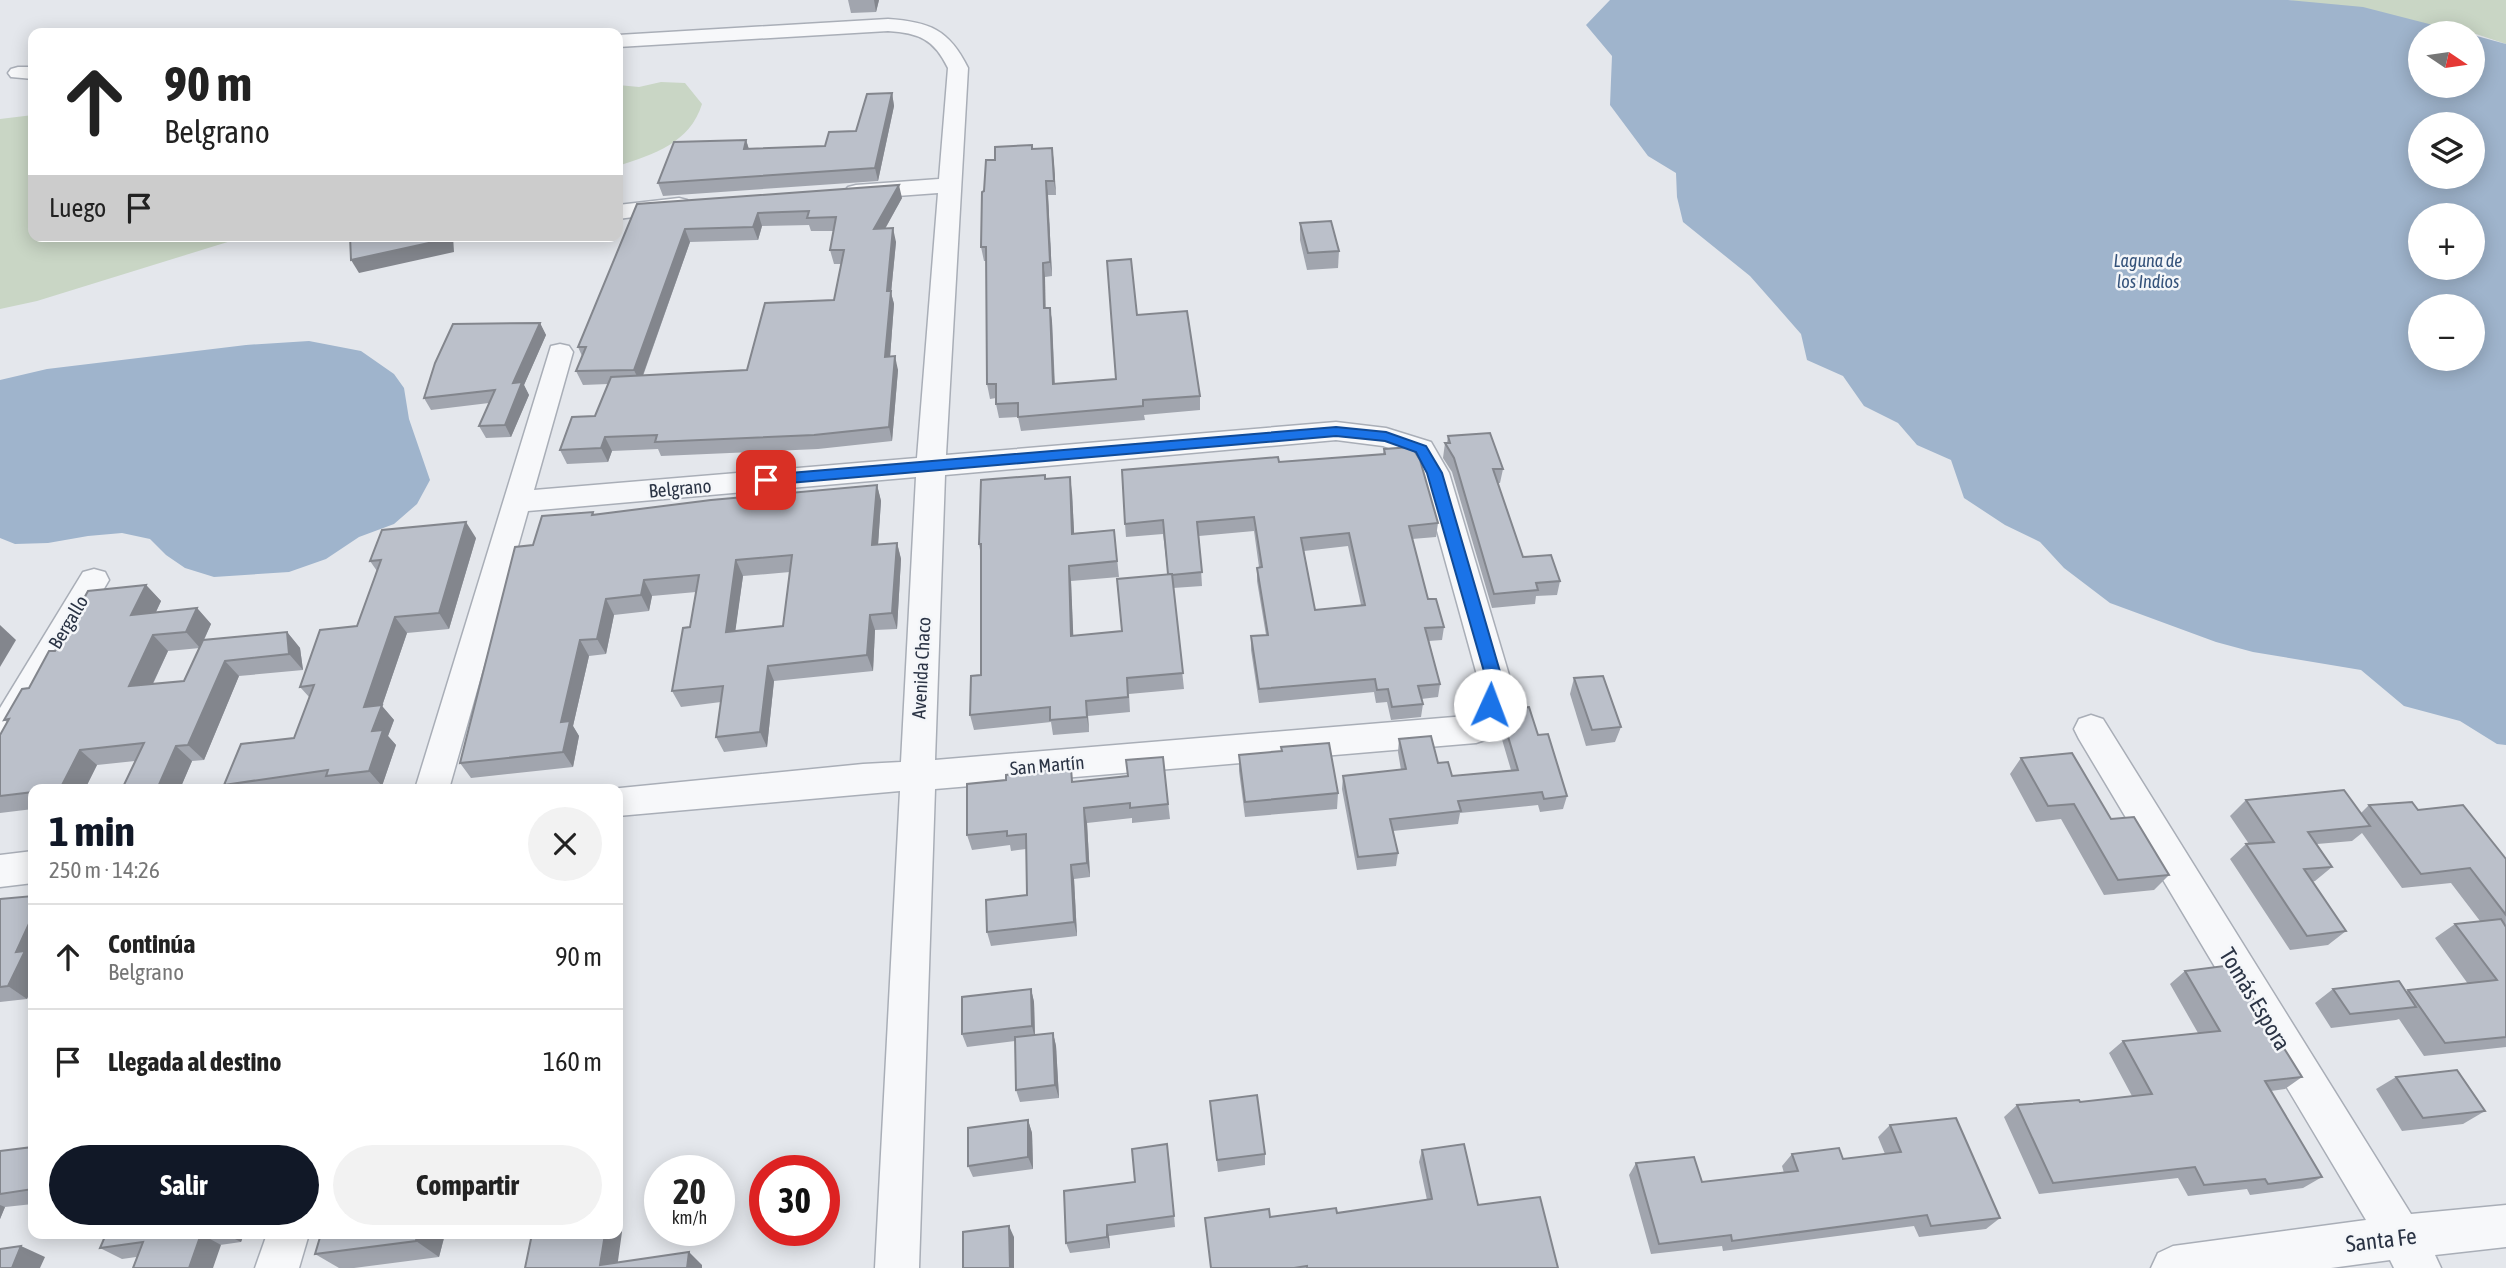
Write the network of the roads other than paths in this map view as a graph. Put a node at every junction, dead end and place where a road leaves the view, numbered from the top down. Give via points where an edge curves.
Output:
1 (623, 41) edge
2 (949, 185) junction
3 (840, 193) edge
4 (704, 203) edge
5 (623, 211) edge
6 (561, 352) dead end
7 (931, 466) junction
8 (518, 502) junction
9 (94, 580) dead end
10 (1476, 729) joint
11 (2091, 729) dead end
12 (0, 737) edge
13 (916, 776) junction
14 (433, 784) edge
15 (623, 801) edge
16 (28, 868) edge
17 (0, 871) edge
18 (2506, 1226) edge
19 (286, 1239) edge
20 (2409, 1252) edge
21 (277, 1268) edge
22 (897, 1268) edge
23 (2173, 1268) edge

1 - 2 street, Avenida Chaco via 888,25 918,28 952,55 958,68
2 - 3 street
2 - 7 street, Avenida Chaco
4 - 5 street
6 - 8 street
7 - 8 street, Belgrano
7 - 10 street, Belgrano via 1336,431 1386,437 1421,449 1435,473 1493,675 1490,705
7 - 13 street, Avenida Chaco
8 - 14 street
9 - 12 street, Bergallo
10 - 13 street, San Martín
11 - 20 street, Tomás Espora
13 - 15 street, San Martín
13 - 22 street, Avenida Chaco
16 - 17 street
18 - 20 street, Santa Fe
19 - 21 street
20 - 23 street, Santa Fe

